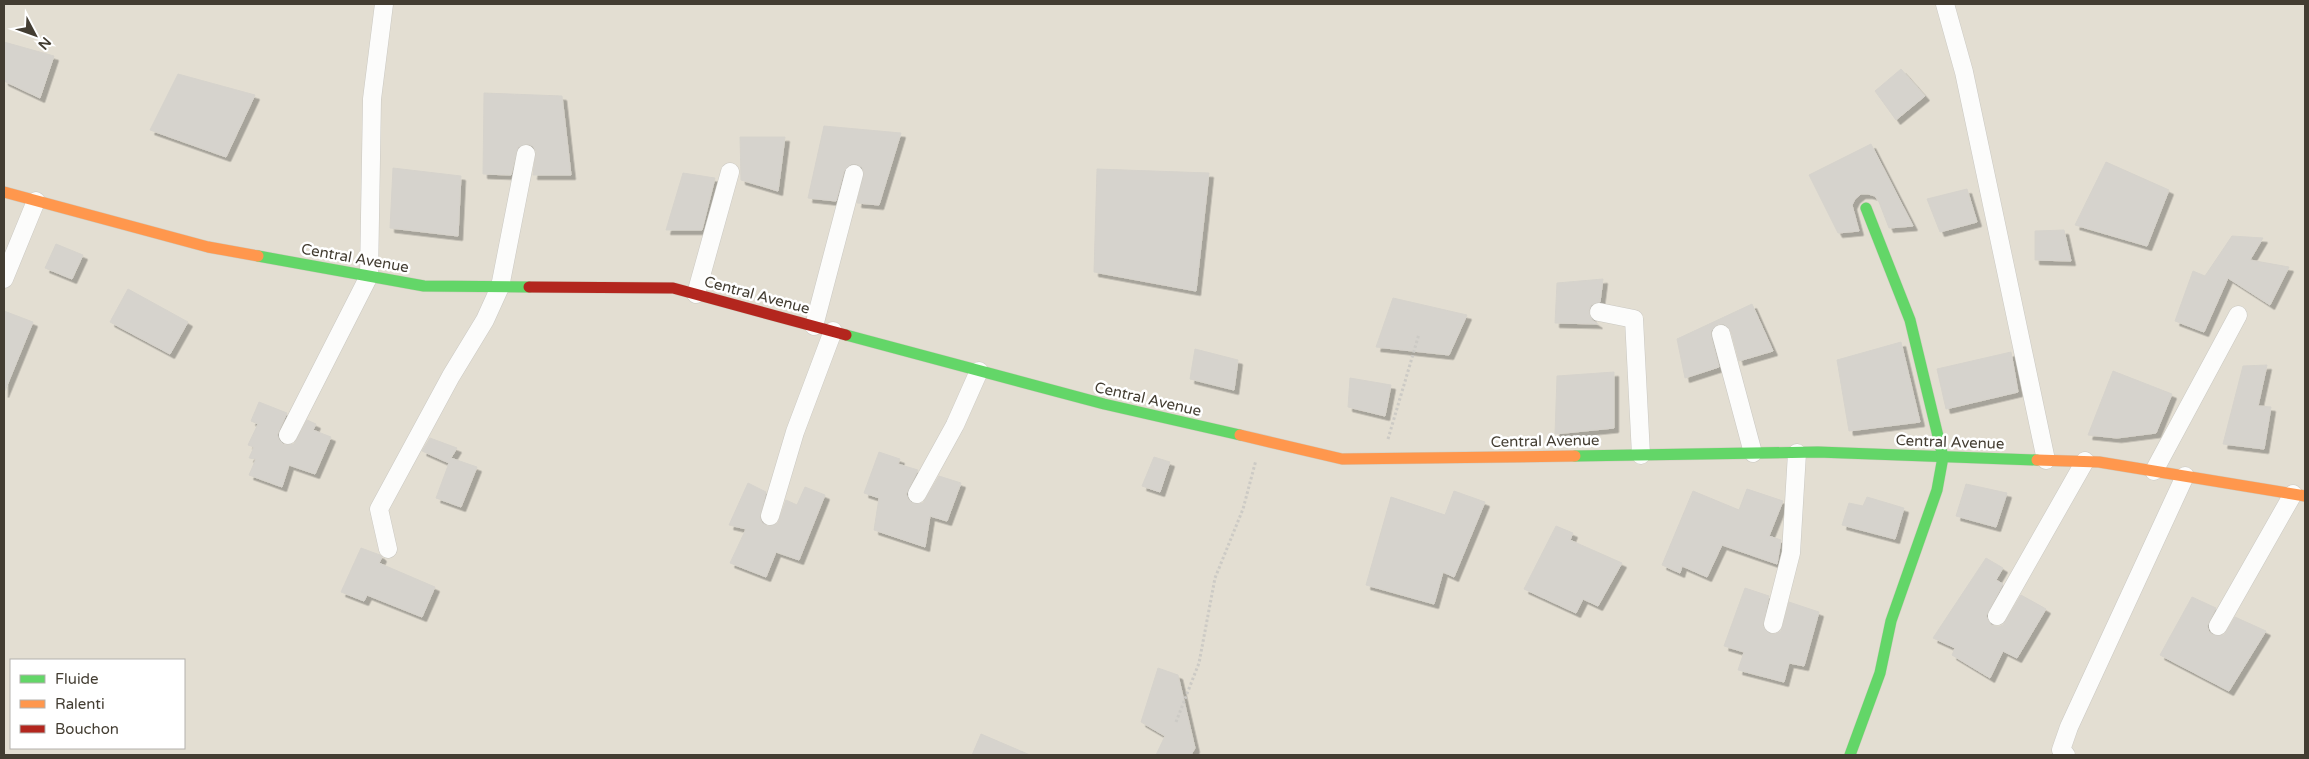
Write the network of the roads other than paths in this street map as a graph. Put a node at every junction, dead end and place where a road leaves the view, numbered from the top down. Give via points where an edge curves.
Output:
1 (384, 4) edge
2 (1945, 4) edge
3 (526, 154) dead end
4 (730, 172) dead end
5 (854, 174) dead end
6 (4, 192) edge
7 (36, 201) junction
8 (1866, 208) dead end
9 (369, 276) junction
10 (4, 279) edge
11 (500, 286) junction
12 (696, 294) junction
13 (1599, 312) dead end
14 (2238, 315) dead end
15 (814, 326) junction
16 (833, 331) junction
17 (1721, 334) dead end
18 (979, 371) junction
19 (288, 435) dead end
20 (1753, 453) junction
21 (1797, 453) junction
22 (1641, 455) junction
23 (1943, 457) junction
24 (2046, 460) junction
25 (2085, 461) junction
26 (2154, 471) junction
27 (2185, 476) junction
28 (917, 494) dead end
29 (2299, 495) edge
30 (770, 516) dead end
31 (388, 549) dead end
32 (1998, 616) dead end
33 (1773, 624) dead end
34 (2218, 626) dead end
35 (1850, 755) edge
36 (2066, 755) edge

1 - 9 street via 372,99
2 - 24 street via 1964,72
3 - 11 street
4 - 12 street
5 - 15 street
6 - 7 street, Central Avenue
7 - 9 street, Central Avenue via 208,247
7 - 10 street
8 - 23 street via 1910,320
9 - 11 street, Central Avenue via 424,286
9 - 19 street
11 - 12 street, Central Avenue via 673,288
11 - 31 street via 485,320 379,509
12 - 15 street, Central Avenue
13 - 22 street via 1634,318
14 - 26 street
15 - 16 street, Central Avenue
16 - 18 street, Central Avenue
16 - 30 street via 795,432
17 - 20 street
18 - 22 street, Central Avenue via 1104,404 1342,459
18 - 28 street via 955,425
20 - 21 street, Central Avenue
20 - 22 street, Central Avenue
21 - 23 street, Central Avenue
21 - 33 street via 1791,553
23 - 24 street, Central Avenue
23 - 35 street via 1937,490 1891,621 1880,673
24 - 25 street, Central Avenue
25 - 26 street, Central Avenue
25 - 32 street
26 - 27 street, Central Avenue
27 - 29 street, Central Avenue
27 - 36 street via 2069,727 2061,750
29 - 34 street

